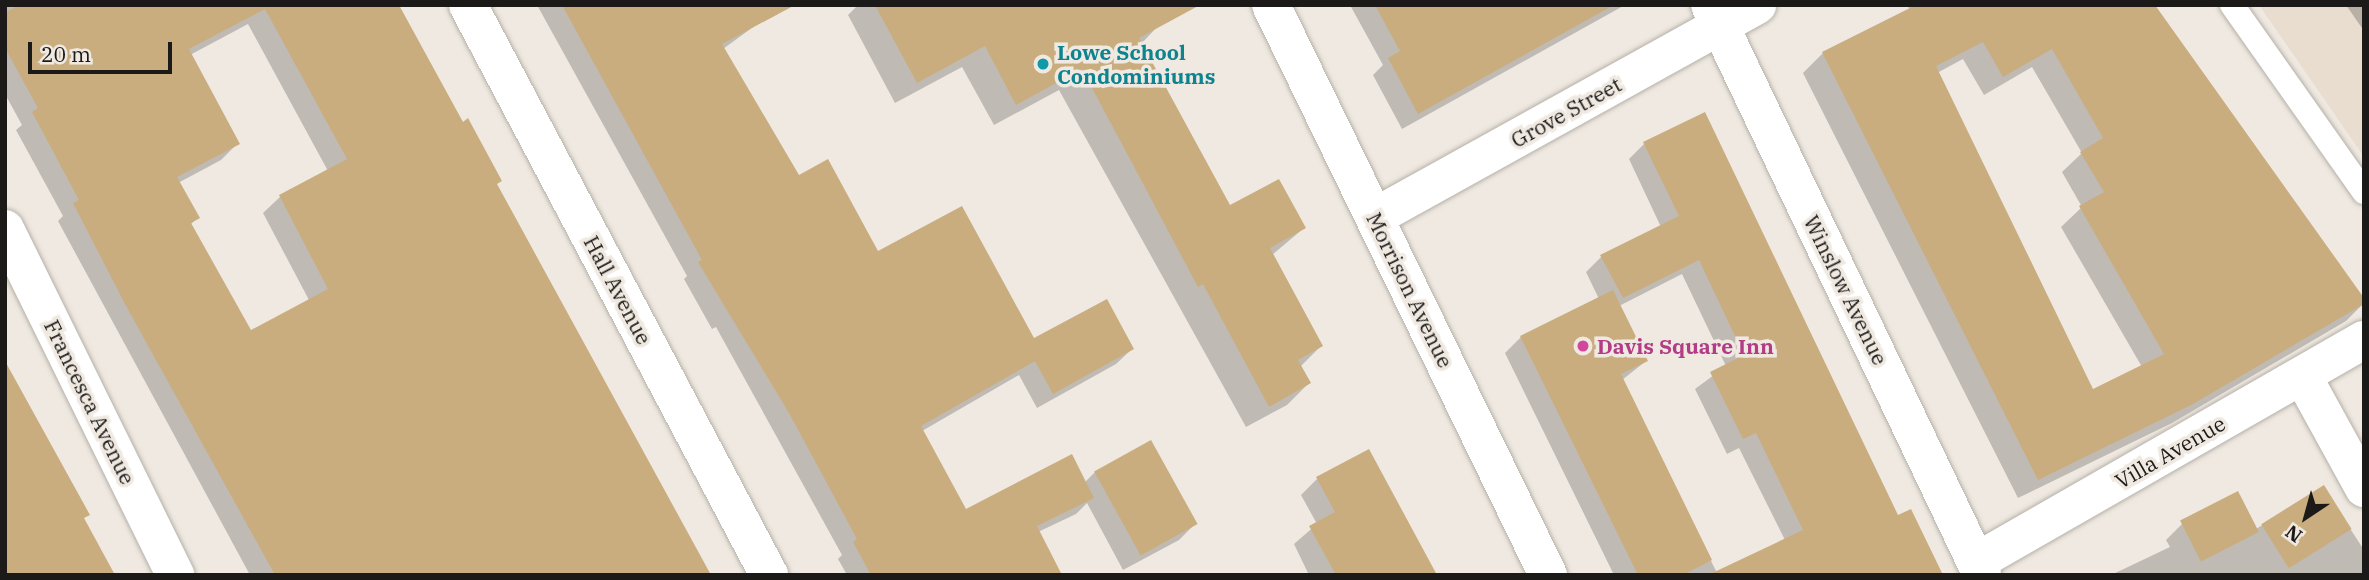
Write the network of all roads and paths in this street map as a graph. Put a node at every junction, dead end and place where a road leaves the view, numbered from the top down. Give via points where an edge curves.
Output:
1 (468, 5) edge
2 (1271, 5) edge
3 (1757, 5) edge
4 (2232, 5) edge
5 (1715, 16) edge
6 (2364, 192) edge
7 (1375, 217) junction
8 (5, 229) edge
9 (2364, 340) edge
10 (2303, 377) junction
11 (2364, 488) edge
12 (1979, 568) edge
13 (175, 575) edge
14 (769, 575) edge
15 (1548, 575) edge

1 - 14 street, Hall Avenue
2 - 7 street, Morrison Avenue
3 - 5 street, Grove Street
4 - 6 lane
5 - 7 street, Grove Street
5 - 12 street, Winslow Avenue
7 - 15 street, Morrison Avenue
8 - 13 street, Francesca Avenue
9 - 10 street, Villa Avenue
10 - 11 street
10 - 12 street, Villa Avenue

